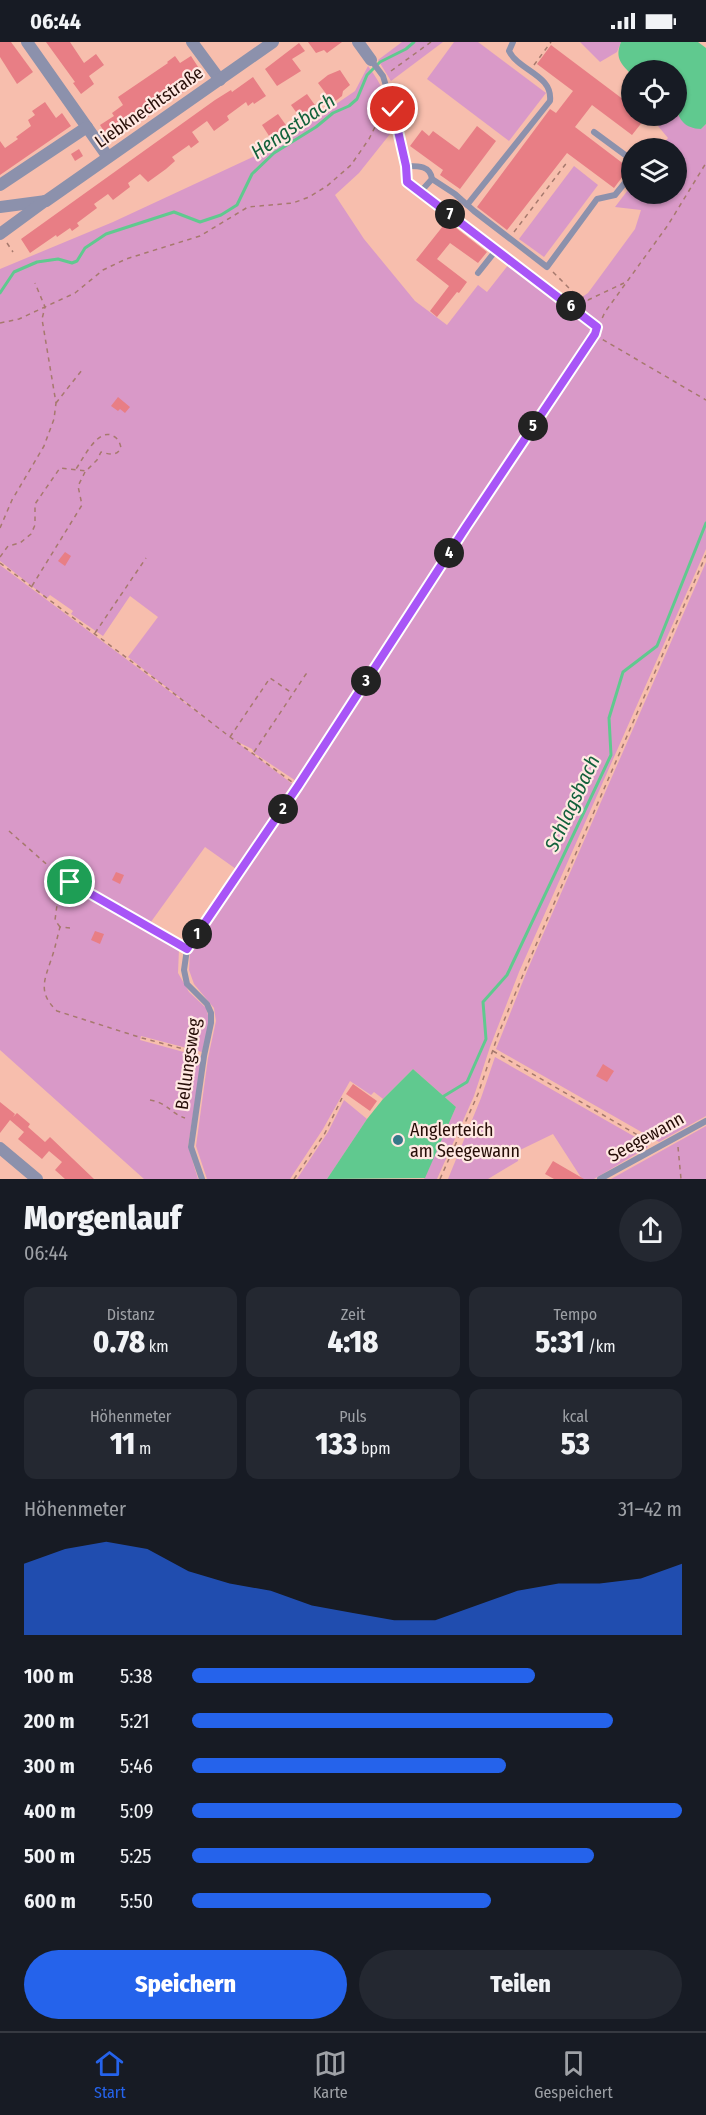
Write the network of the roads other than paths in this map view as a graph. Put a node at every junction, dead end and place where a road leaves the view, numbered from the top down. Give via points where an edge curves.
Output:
1 (27, 42) edge
2 (192, 42) edge
3 (273, 42) edge
4 (358, 42) edge
5 (513, 42) edge
6 (371, 60) joint
7 (220, 80) junction
8 (87, 127) junction
9 (594, 132) dead end
10 (621, 152) edge
11 (108, 157) junction
12 (406, 166) junction
13 (432, 179) junction
14 (0, 185) edge
15 (621, 188) edge
16 (417, 190) junction
17 (46, 201) junction
18 (467, 205) junction
19 (0, 207) edge
20 (0, 234) edge
21 (497, 249) junction
22 (478, 273) dead end
23 (541, 284) road end
24 (298, 786) road end
25 (706, 1121) edge
26 (0, 1148) edge
27 (38, 1179) edge
28 (202, 1179) edge
29 (600, 1179) edge

1 - 8 street
2 - 7 street
3 - 7 street, Liebknechtstraße
4 - 6 street
5 - 18 lane via 509,51 513,59 547,84 550,101
6 - 12 lane via 383,78
7 - 11 street, Liebknechtstraße
8 - 11 street
8 - 14 street, Liebknechtstraße
9 - 10 lane
11 - 17 street, Liebknechtstraße
12 - 13 lane via 427,169
12 - 16 lane via 407,182
13 - 16 lane
13 - 18 lane
15 - 18 lane via 615,195 597,199 547,267
16 - 21 lane
17 - 19 street, Liebknechtstraße
17 - 20 street, Liebknechtstraße
21 - 22 lane
21 - 23 lane
24 - 28 lane, Bellungsweg via 187,949 187,984 207,1004 212,1023 191,1147
25 - 29 lane, Seegewann
26 - 27 street

